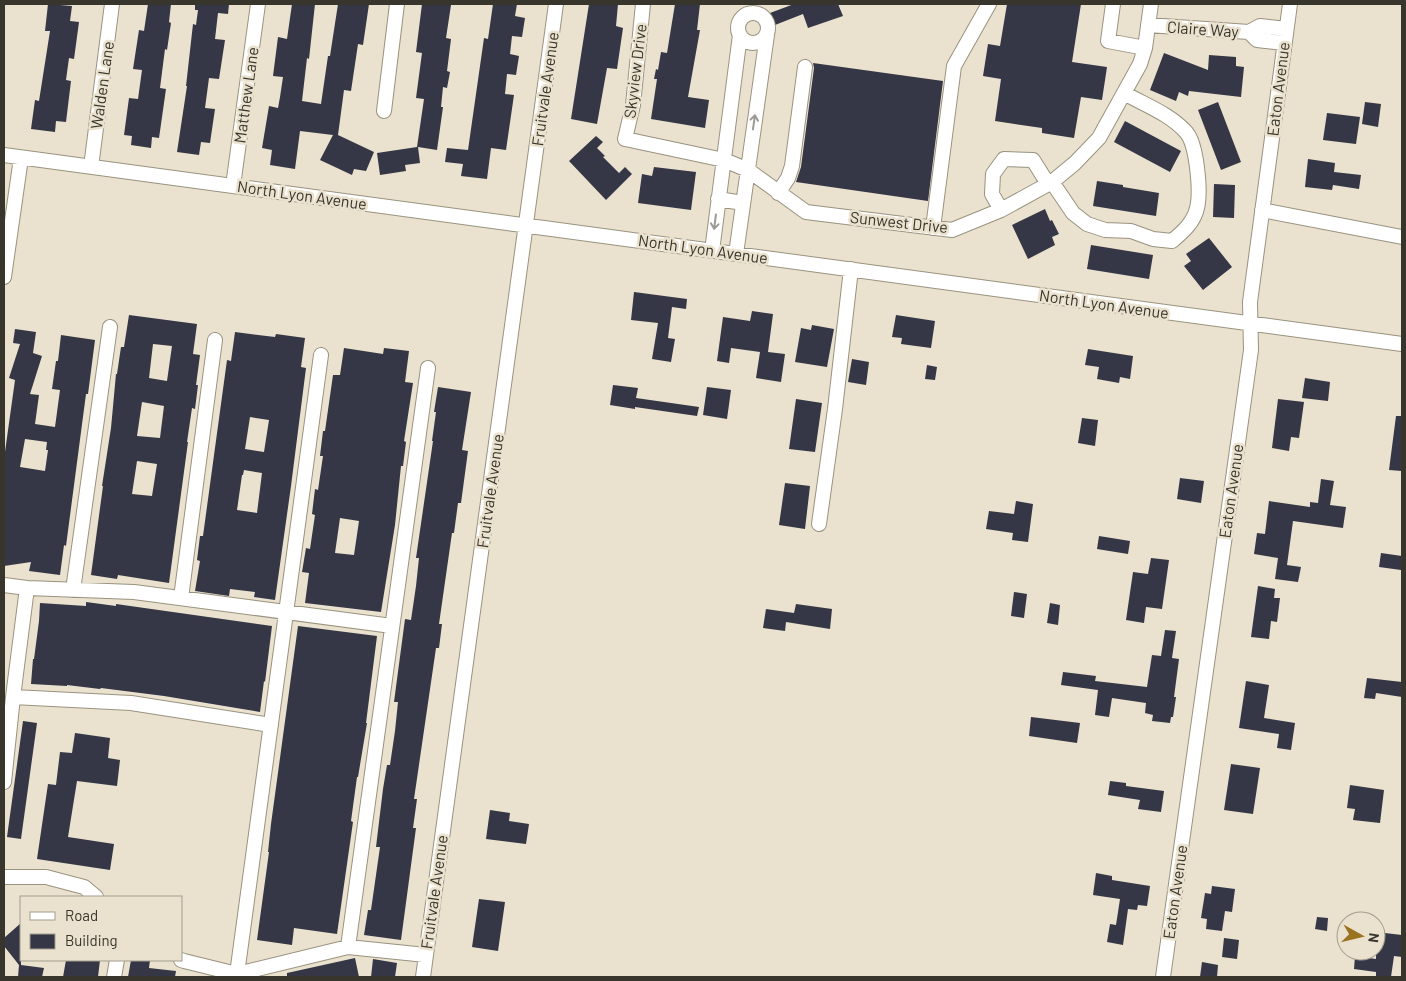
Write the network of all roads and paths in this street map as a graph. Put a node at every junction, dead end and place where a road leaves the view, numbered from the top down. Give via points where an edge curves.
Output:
1 (112, 4) edge
2 (258, 4) edge
3 (397, 4) edge
4 (556, 4) edge
5 (643, 4) edge
6 (989, 4) edge
7 (1113, 4) edge
8 (1151, 4) edge
9 (1290, 4) edge
10 (1148, 26) junction
11 (740, 35) junction
12 (767, 35) junction
13 (1285, 36) junction
14 (1145, 48) junction
15 (805, 67) dead end
16 (1124, 93) junction
17 (384, 110) dead end
18 (625, 138) joint
19 (4, 155) edge
20 (21, 158) junction
21 (724, 160) junction
22 (91, 167) junction
23 (748, 170) junction
24 (1050, 183) junction
25 (233, 186) junction
26 (778, 193) junction
27 (718, 199) junction
28 (743, 203) junction
29 (1001, 210) junction
30 (1262, 210) junction
31 (526, 225) junction
32 (934, 228) junction
33 (1402, 238) edge
34 (712, 250) junction
35 (736, 254) junction
36 (851, 270) junction
37 (4, 277) edge
38 (1250, 324) junction
39 (110, 327) dead end
40 (215, 340) dead end
41 (1402, 344) edge
42 (321, 355) dead end
43 (428, 368) dead end
44 (819, 524) dead end
45 (4, 585) edge
46 (27, 588) junction
47 (73, 590) junction
48 (180, 598) junction
49 (286, 613) junction
50 (392, 626) junction
51 (13, 697) junction
52 (271, 725) junction
53 (4, 782) edge
54 (4, 877) edge
55 (95, 896) edge
56 (348, 947) junction
57 (426, 955) junction
58 (182, 960) edge
59 (118, 961) edge
60 (238, 975) edge
61 (114, 977) edge
62 (422, 977) edge
63 (1163, 977) edge

1 - 22 street, Walden Lane
2 - 25 street, Matthew Lane
3 - 17 street
4 - 31 street, Fruitvale Avenue
5 - 18 street, Skyview Drive via 633,105
6 - 32 street via 954,66
7 - 14 street via 1108,41
8 - 10 street, Sunwest Drive
9 - 13 street, Eaton Avenue
10 - 13 street, Claire Way via 1249,32 1260,26
10 - 14 street, Sunwest Drive
11 - 12 street via 756,43
11 - 12 street via 740,21 751,13 760,14 767,21
11 - 21 street
23 -> 12 street
13 - 30 street, Eaton Avenue
14 - 16 street, Sunwest Drive
15 - 26 street via 792,166
16 - 24 street, Sunwest Drive via 1098,138 1075,163
16 - 24 street via 1171,118 1188,134 1199,185 1197,208 1188,228 1172,241 1153,239 1131,231 1105,230 1087,224 1073,214
18 - 21 street, Sunwest Drive
19 - 20 street, North Lyon Avenue
20 - 22 street, North Lyon Avenue
20 - 37 street
21 - 23 street, Sunwest Drive
21 - 27 street
22 - 25 street, North Lyon Avenue
23 - 26 street, Sunwest Drive
23 - 28 street
24 - 29 street, Sunwest Drive
24 - 29 street via 1033,160 1004,159 993,174 992,194
25 - 31 street, North Lyon Avenue
26 - 32 street, Sunwest Drive via 806,212
27 - 28 street
27 -> 34 street
28 - 35 street
29 - 32 street, Sunwest Drive via 952,230
30 - 33 street
30 - 38 street, Eaton Avenue
31 - 34 street, North Lyon Avenue
31 - 57 street, Fruitvale Avenue
34 - 35 street, North Lyon Avenue
35 - 36 street, North Lyon Avenue
36 - 38 street, North Lyon Avenue
36 - 44 street
38 - 41 street, North Lyon Avenue
38 - 63 street, Eaton Avenue via 1251,350
39 - 47 street
40 - 48 street
42 - 49 street
43 - 50 street
45 - 46 street
46 - 47 street
46 - 51 street
47 - 48 street via 134,592
48 - 49 street
49 - 50 street
49 - 52 street
50 - 56 street
51 - 52 street via 131,703
51 - 53 street
52 - 60 street
54 - 55 street via 46,877 84,887
56 - 57 street
56 - 60 street
57 - 62 street, Fruitvale Avenue
58 - 60 street
59 - 61 street

